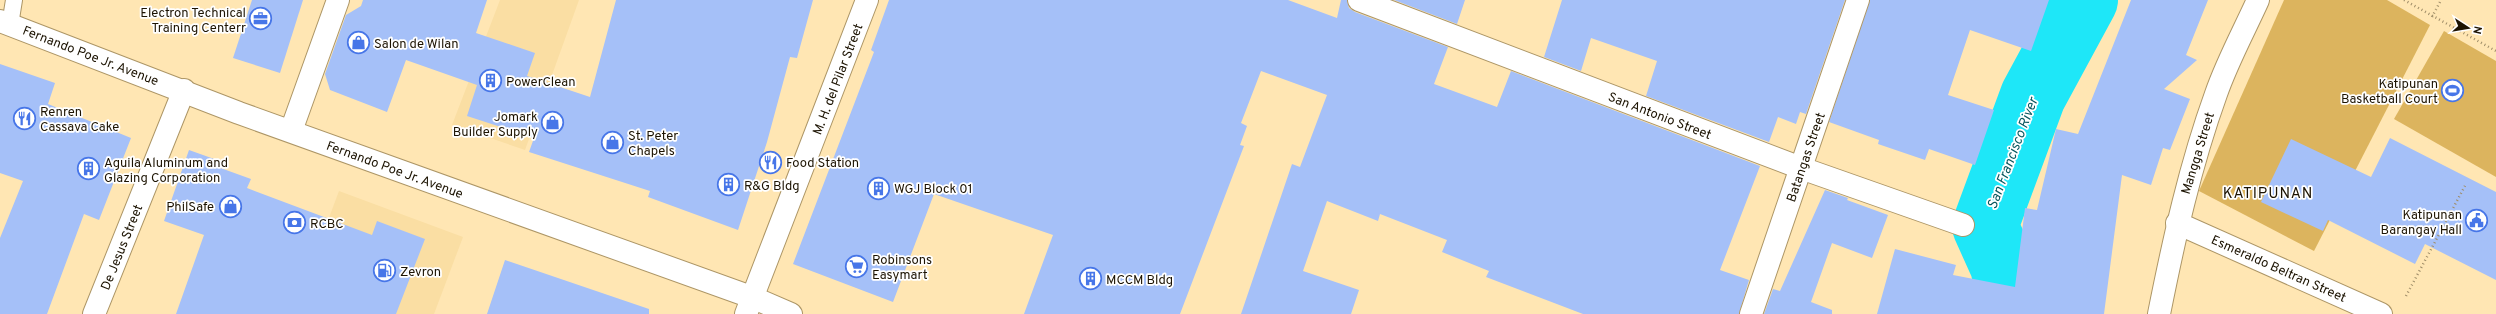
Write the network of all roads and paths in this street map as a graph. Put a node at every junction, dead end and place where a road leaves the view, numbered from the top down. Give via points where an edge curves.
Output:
1 (14, 0) edge
2 (338, 0) edge
3 (867, 0) edge
4 (1359, 0) edge
5 (1858, 0) edge
6 (2258, 0) edge
7 (2404, 0) edge
8 (2441, 0) edge
9 (2432, 17) junction
10 (5, 23) edge
11 (2496, 51) edge
12 (184, 90) junction
13 (291, 131) junction
14 (1801, 168) junction
15 (2466, 184) dead end
16 (2177, 223) junction
17 (1963, 225) dead end
18 (2404, 300) dead end
19 (750, 306) edge
20 (94, 314) edge
21 (791, 314) edge
22 (1751, 314) edge
23 (2159, 314) edge
24 (2381, 314) edge

1 - 10 lane
2 - 13 street
3 - 19 street, M. H. del Pilar Street
4 - 14 street, San Antonio Street
5 - 14 street, Batangas Street
6 - 16 street, Mangga Street via 2216,93
7 - 9 path
8 - 9 path
9 - 11 path
10 - 12 street, Fernando Poe Jr. Avenue
12 - 13 street, Fernando Poe Jr. Avenue
12 - 20 street, De Jesus Street
13 - 19 street, Fernando Poe Jr. Avenue
14 - 17 street, San Antonio Street
14 - 22 street, Batangas Street
15 - 18 path
16 - 23 street, Mangga Street
16 - 24 street, Esmeraldo Beltran Street
19 - 21 street, Fernando Poe Jr. Avenue

